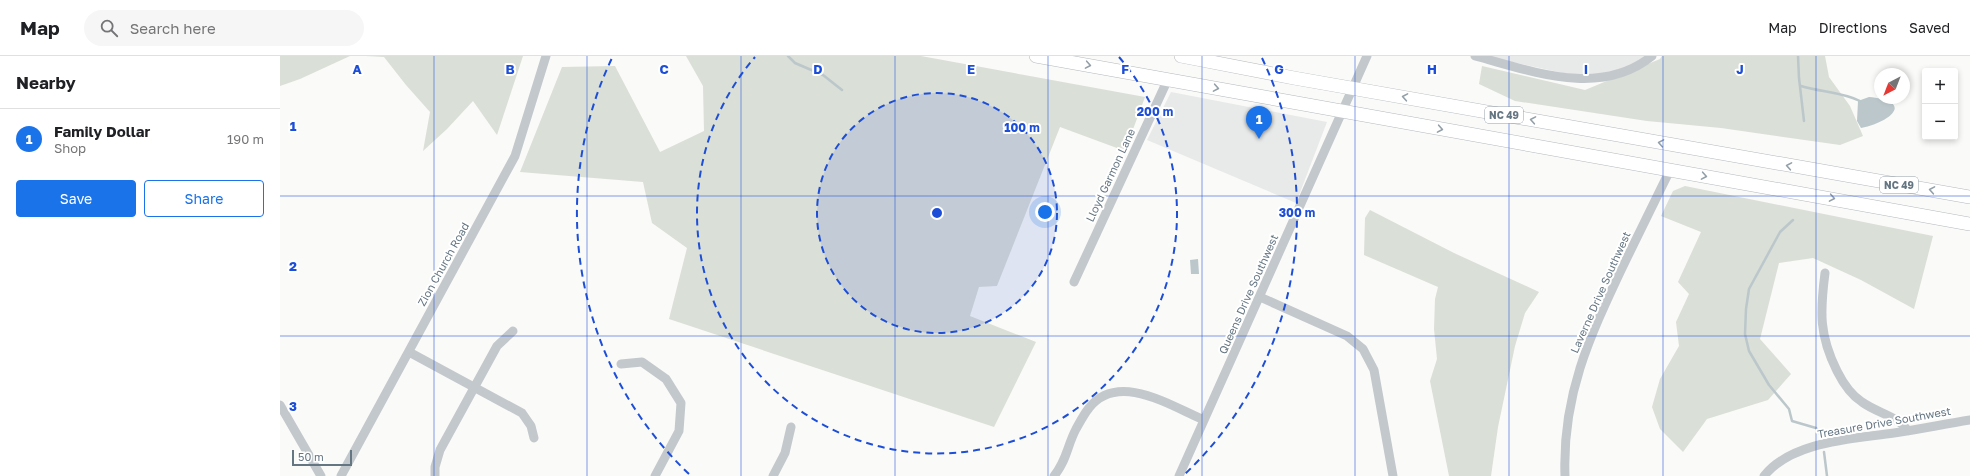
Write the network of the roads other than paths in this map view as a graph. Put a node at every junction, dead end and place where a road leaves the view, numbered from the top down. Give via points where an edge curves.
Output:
1 (546, 56) edge
2 (1036, 56) edge
3 (1181, 56) edge
4 (1367, 56) edge
5 (1475, 56) edge
6 (1652, 56) edge
7 (1168, 79) junction
8 (1352, 88) junction
9 (1343, 111) junction
10 (1670, 170) junction
11 (1970, 197) edge
12 (1970, 224) edge
13 (1825, 273) dead end
14 (1074, 282) dead end
15 (1260, 297) junction
16 (513, 331) dead end
17 (409, 352) junction
18 (621, 364) dead end
19 (475, 387) junction
20 (280, 405) edge
21 (1204, 420) junction
22 (1970, 420) edge
23 (791, 427) dead end
24 (1908, 431) junction
25 (534, 438) dead end
26 (321, 476) edge
27 (342, 476) edge
28 (435, 476) edge
29 (655, 476) edge
30 (773, 476) edge
31 (1054, 476) edge
32 (1179, 476) edge
33 (1393, 476) edge
34 (1565, 476) edge
35 (1764, 476) edge

1 - 17 street, Zion Church Road via 515,156
2 -> 7 highway, NC 49
3 - 8 highway, NC 49
4 - 8 street, Queens Drive Southwest
5 - 6 street via 1564,77 1590,79 1614,76 1628,71
7 -> 9 highway, NC 49
7 - 14 street, Lloyd Garmon Lane
8 - 9 street, Queens Drive Southwest
11 -> 8 highway, NC 49
9 -> 10 highway, NC 49 / NC 49
9 - 15 street, Queens Drive Southwest
10 -> 12 highway, NC 49 / NC 49
10 - 34 street, Laverne Drive Southwest via 1600,315 1584,354 1570,405 1565,446
13 - 24 street via 1823,336 1842,379 1861,402 1901,422
15 - 21 street, Queens Drive Southwest
15 - 33 street via 1347,336 1363,349 1374,370
16 - 19 street via 497,346
17 - 19 street
17 - 27 street, Zion Church Road
18 - 29 street via 642,362 666,379 681,403 679,431
19 - 25 street via 522,413 531,426
19 - 28 street via 440,450
20 - 26 street
21 - 31 street via 1136,392 1121,391 1107,395 1089,408 1075,431 1062,465
21 - 32 street, Queens Drive Southwest
22 - 24 street, Treasure Drive Southwest
23 - 30 street via 786,453
24 - 35 street, Treasure Drive Southwest via 1816,446 1780,461

